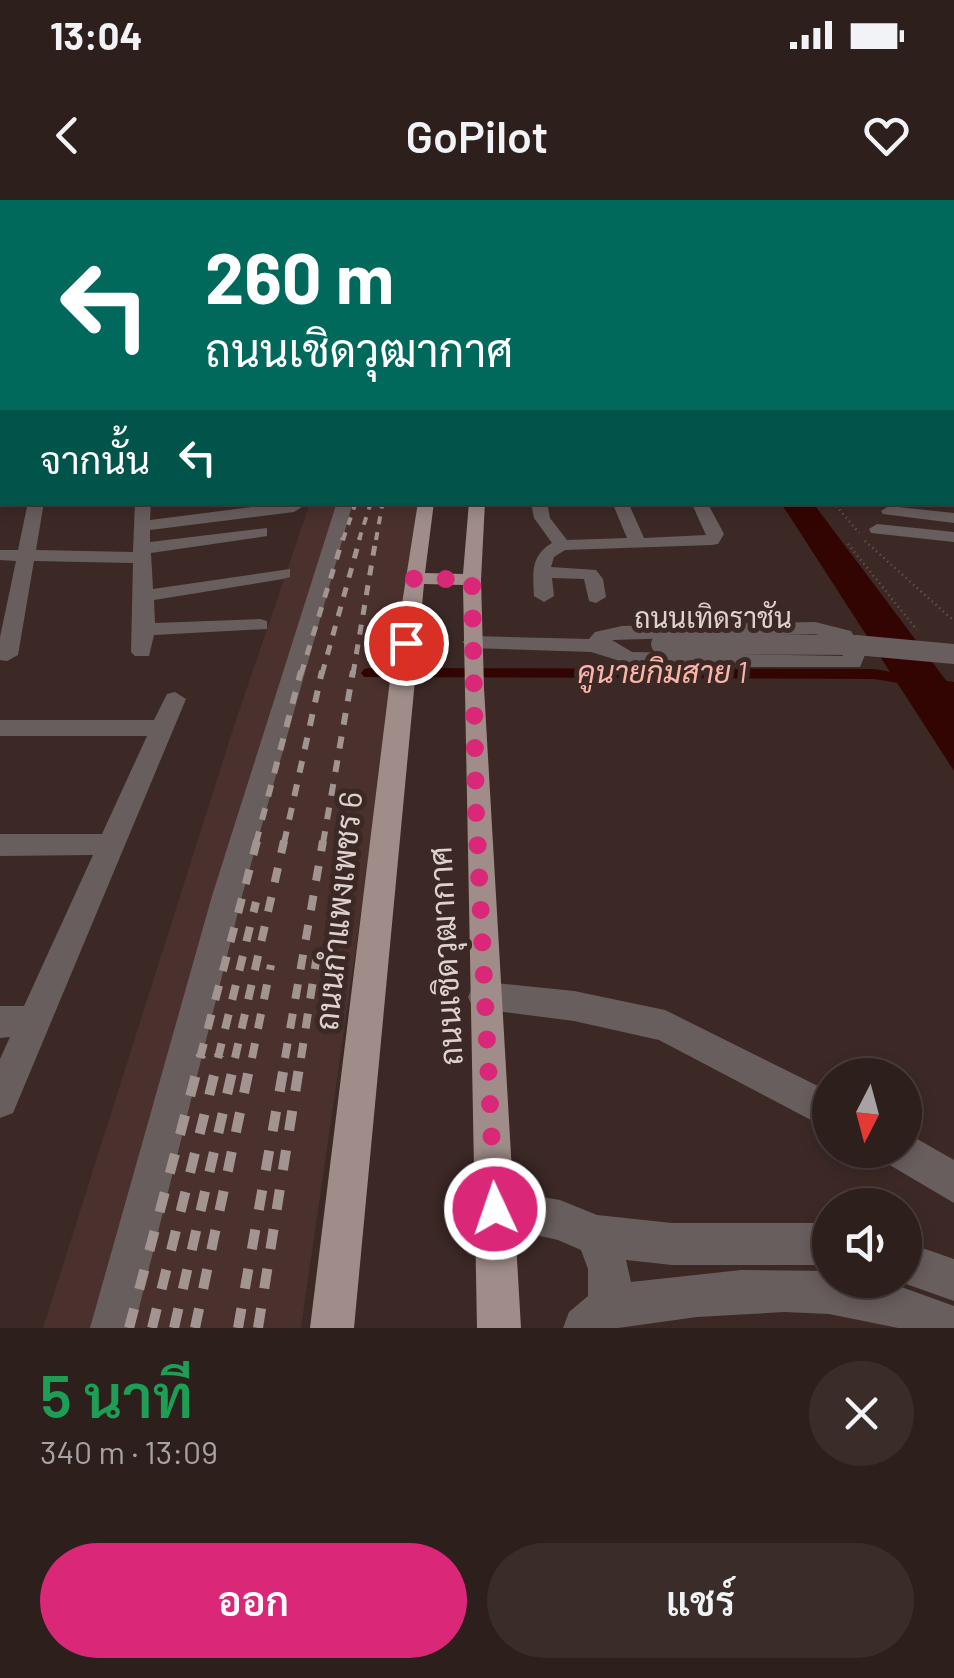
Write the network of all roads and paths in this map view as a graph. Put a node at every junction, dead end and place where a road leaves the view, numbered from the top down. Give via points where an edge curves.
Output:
1 (35, 505) edge
2 (143, 505) edge
3 (344, 505) edge
4 (426, 505) edge
5 (477, 505) edge
6 (539, 505) edge
7 (621, 505) edge
8 (700, 505) edge
9 (837, 505) edge
10 (294, 506) dead end
11 (196, 511) edge
12 (889, 511) dead end
13 (954, 518) edge
14 (140, 526) junction
15 (877, 529) dead end
16 (261, 532) dead end
17 (954, 538) edge
18 (638, 543) junction
19 (848, 544) dead end
20 (562, 545) junction
21 (140, 554) junction
22 (0, 555) edge
23 (25, 555) junction
24 (543, 572) junction
25 (283, 573) dead end
26 (414, 578) junction
27 (472, 580) junction
28 (144, 596) junction
29 (544, 596) dead end
30 (596, 597) dead end
31 (954, 621) edge
32 (260, 626) dead end
33 (146, 628) junction
34 (918, 631) dead end
35 (595, 646) junction
36 (142, 652) dead end
37 (6, 654) dead end
38 (954, 654) edge
39 (473, 662) junction
40 (175, 699) dead end
41 (0, 728) edge
42 (163, 728) junction
43 (114, 844) junction
44 (0, 845) edge
45 (485, 997) junction
46 (17, 1022) edge
47 (0, 1100) edge
48 (812, 1103) edge
49 (922, 1163) edge
50 (954, 1183) edge
51 (495, 1209) junction
52 (596, 1236) junction
53 (812, 1244) edge
54 (922, 1270) edge
55 (954, 1280) edge
56 (597, 1317) edge
57 (112, 1328) edge
58 (332, 1328) edge
59 (500, 1328) edge
60 (954, 1328) edge

1 - 23 street
2 - 14 street
3 - 57 street via 227,896
4 - 26 main road, ถนนกำแพงเพชร 6
5 - 27 main road, ถนนเชิดวุฒากาศ
6 - 20 street
7 - 18 street
8 - 18 street via 712,540
9 - 31 path via 875,551
10 - 11 street
11 - 14 street
12 - 13 street
14 - 21 street
15 - 17 street
16 - 21 street
18 - 20 street
19 - 34 path
20 - 24 street via 544,554
21 - 23 street
21 - 28 street
22 - 23 street
23 - 37 street
24 - 29 street
24 - 30 street via 589,574
25 - 28 street
26 - 27 main road
26 - 58 main road, ถนนกำแพงเพชร 6
27 - 39 main road, ถนนเชิดวุฒากาศ
28 - 33 street
32 - 33 street
33 - 36 street
35 - 35 street via 602,636 622,632 815,628 844,635 854,655 852,662 836,663 678,661 630,658
35 - 38 street, ถนนเทิดราชัน, bridge via 856,645
35 - 39 street, ถนนเทิดราชัน
39 - 45 main road, ถนนเชิดวุฒากาศ
40 - 42 street
41 - 42 street
42 - 43 street
43 - 44 street
43 - 46 street
45 - 48 street via 574,1006 666,1026
45 - 51 main road, ถนนเชิดวุฒากาศ
46 - 47 street
49 - 50 street
51 - 52 street via 560,1220
51 - 59 main road, ถนนเชิดวุฒากาศ
52 - 53 street via 672,1244
52 - 56 street via 609,1270
54 - 55 street
56 - 60 street via 771,1291 855,1293

